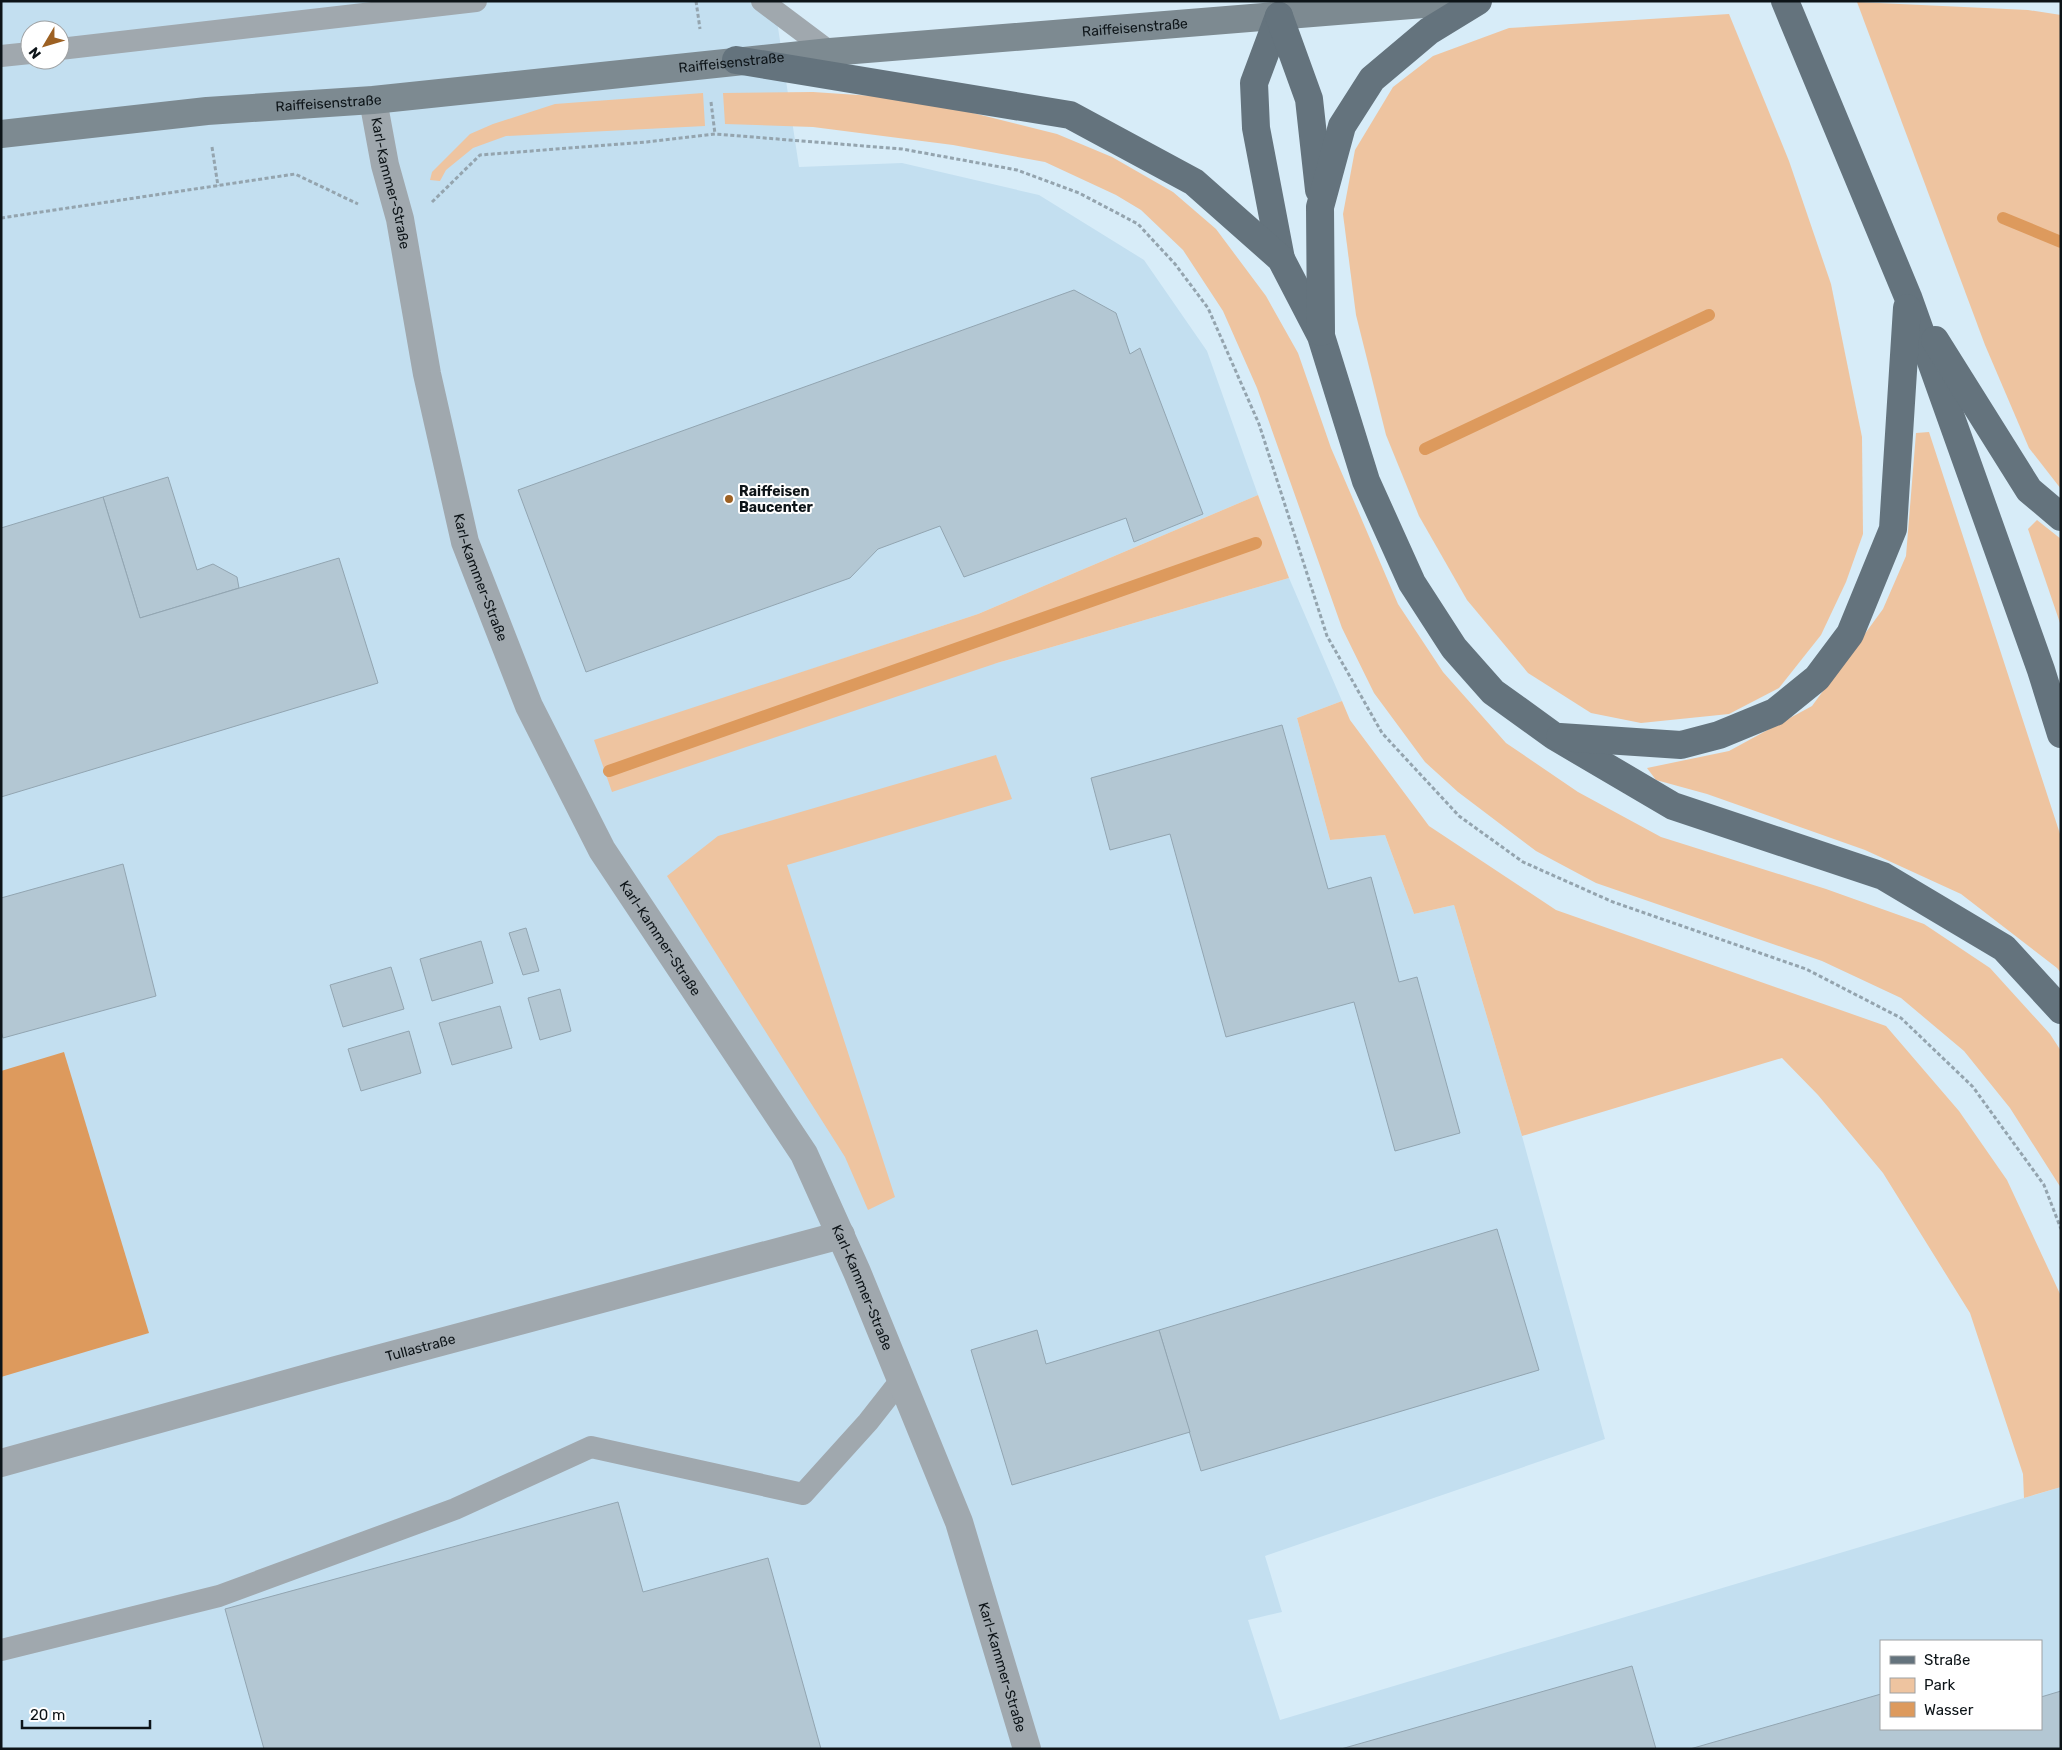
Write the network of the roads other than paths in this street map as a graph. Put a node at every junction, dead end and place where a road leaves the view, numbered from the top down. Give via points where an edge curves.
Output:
1 (476, 1) edge
2 (762, 1) edge
3 (1461, 1) edge
4 (1478, 1) edge
5 (1785, 1) edge
6 (1279, 16) junction
7 (70, 48) edge
8 (830, 52) junction
9 (20, 54) edge
10 (1, 56) edge
11 (736, 60) junction
12 (373, 100) junction
13 (1, 134) edge
14 (1320, 206) junction
15 (1281, 259) junction
16 (1908, 297) junction
17 (1321, 336) junction
18 (2061, 517) edge
19 (2061, 734) edge
20 (1554, 736) junction
21 (2061, 1010) edge
22 (841, 1234) junction
23 (901, 1380) junction
24 (1, 1463) edge
25 (1, 1650) edge
26 (1027, 1749) edge

1 - 7 lane
2 - 8 lane
3 - 6 street, Raiffeisenstraße
4 - 14 main road via 1429,31 1372,79 1342,126
5 - 16 main road
6 - 8 street, Raiffeisenstraße
6 - 14 main road via 1309,99
6 - 15 main road via 1254,83 1256,128
8 - 11 street, Raiffeisenstraße
9 - 10 lane
11 - 12 street, Raiffeisenstraße
11 - 15 main road via 1070,115 1194,182
12 - 13 street, Raiffeisenstraße via 207,111
12 - 22 street, Karl-Kammer-Straße via 385,165 400,219 427,374 465,542 529,706 602,850 804,1154
14 - 17 main road
15 - 17 main road
16 - 18 main road via 2029,490
16 - 19 main road
16 - 20 main road via 1893,529 1850,634 1817,678 1775,712 1719,735 1681,745
17 - 20 main road via 1366,481 1412,583 1454,648 1493,692
20 - 21 main road via 1673,806 1883,876 2004,948
22 - 23 street, Karl-Kammer-Straße
22 - 24 street, Tullastraße
23 - 25 lane via 803,1494 591,1446 455,1509 219,1596
23 - 26 street, Karl-Kammer-Straße via 959,1522

